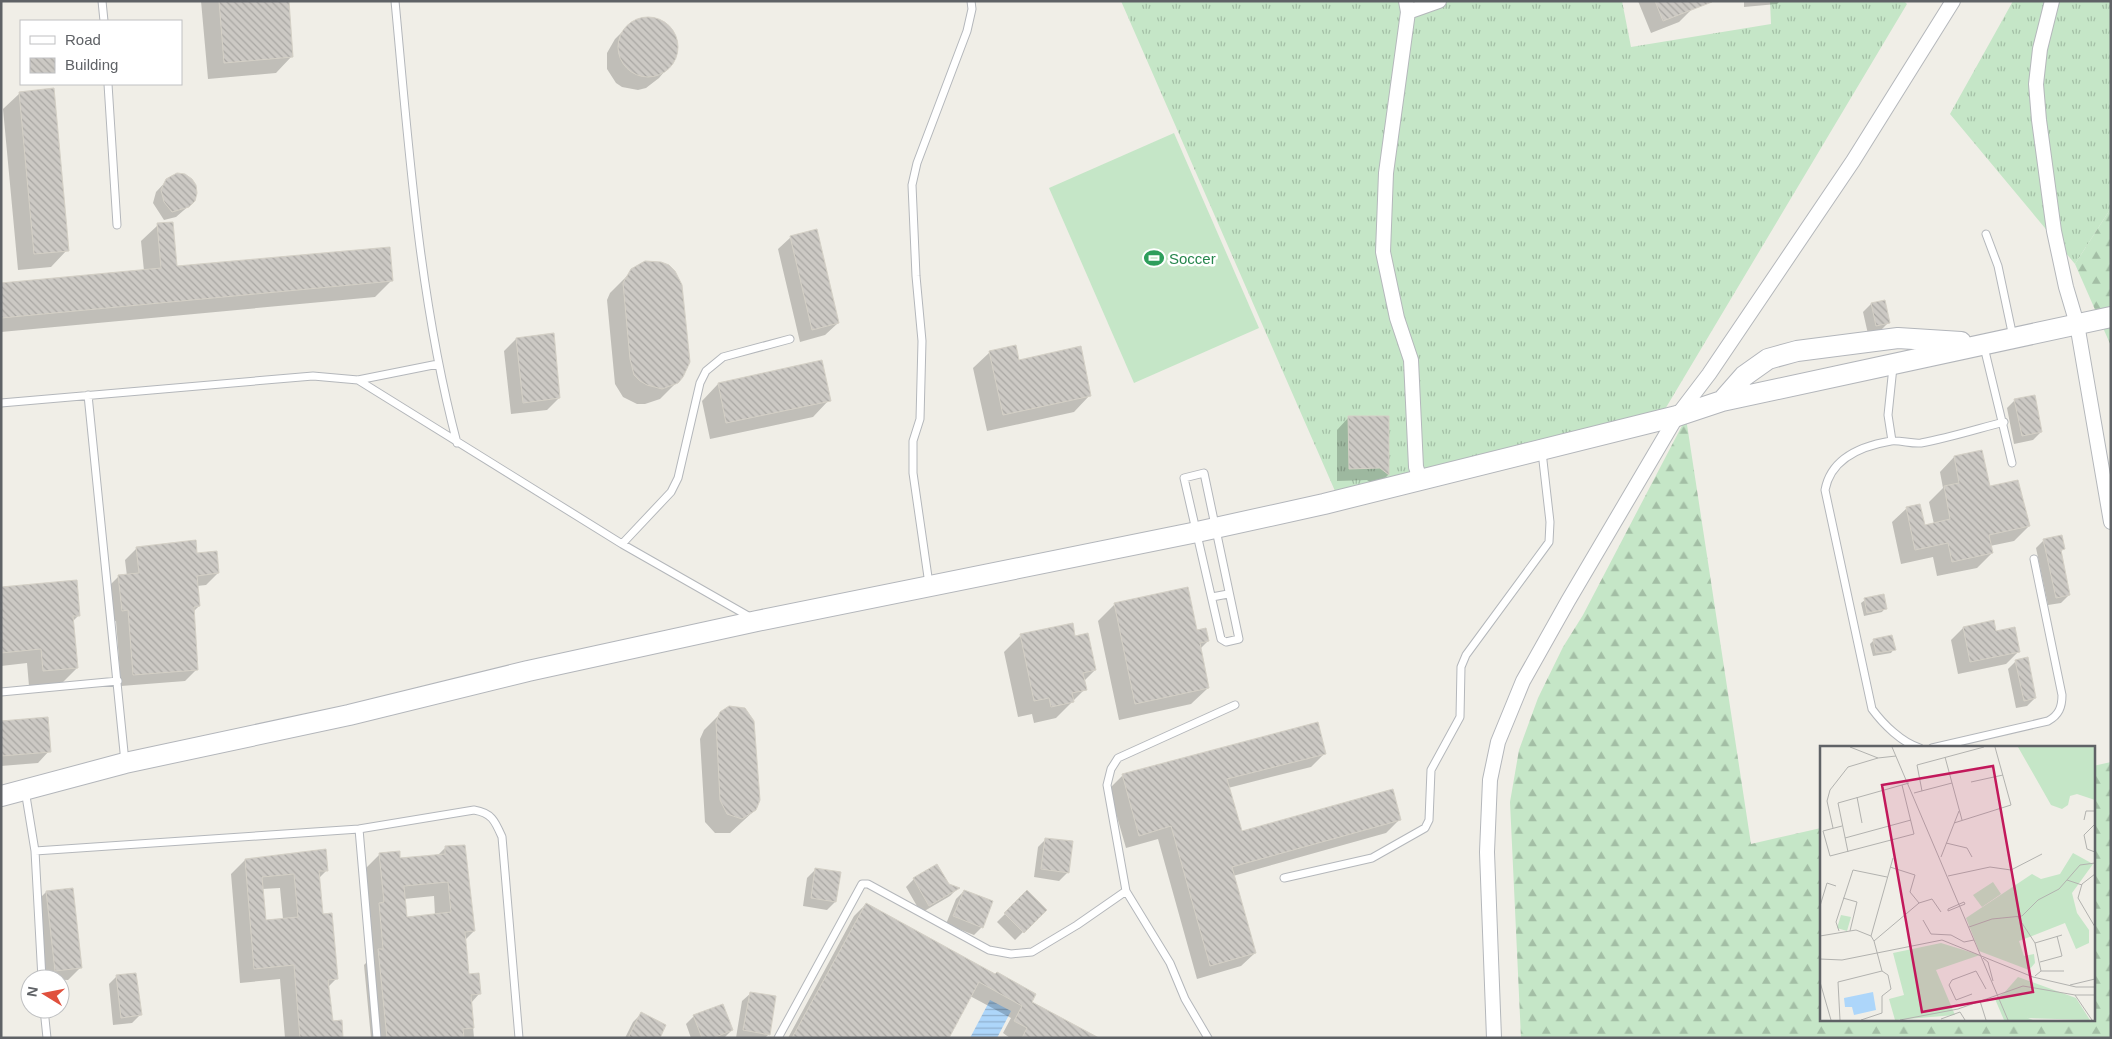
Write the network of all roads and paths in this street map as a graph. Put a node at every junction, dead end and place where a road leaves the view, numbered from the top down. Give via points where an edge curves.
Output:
1 (102, 1) edge
2 (395, 1) edge
3 (971, 1) edge
4 (1439, 1) edge
5 (1953, 1) edge
6 (2052, 1) edge
7 (1407, 7) edge
8 (104, 20) edge
9 (108, 85) edge
10 (117, 225) dead end
11 (1986, 234) dead end
12 (2111, 317) edge
13 (2077, 324) junction
14 (2013, 337) junction
15 (790, 339) dead end
16 (1983, 343) junction
17 (438, 364) junction
18 (1893, 364) junction
19 (358, 380) junction
20 (88, 395) junction
21 (1722, 401) junction
22 (1, 403) edge
23 (1677, 416) junction
24 (2004, 422) junction
25 (1892, 441) junction
26 (457, 443) junction
27 (1541, 449) junction
28 (2012, 463) dead end
29 (1420, 479) junction
30 (2109, 496) edge
31 (2111, 522) edge
32 (1206, 530) junction
33 (622, 544) junction
34 (2034, 558) dead end
35 (929, 587) junction
36 (1228, 594) junction
37 (1212, 597) junction
38 (757, 621) junction
39 (118, 681) junction
40 (1, 692) edge
41 (1235, 705) dead end
42 (1915, 746) edge
43 (1941, 746) edge
44 (125, 763) junction
45 (25, 790) junction
46 (1, 796) edge
47 (359, 829) junction
48 (35, 851) junction
49 (1284, 878) dead end
50 (1126, 892) junction
51 (41, 969) edge
52 (45, 1019) edge
53 (47, 1038) edge
54 (378, 1038) edge
55 (519, 1038) edge
56 (778, 1038) edge
57 (1208, 1038) edge
58 (1494, 1038) edge

1 - 8 lane
2 - 17 lane via 412,186
3 - 35 lane via 967,30 917,162 912,185 922,342 920,419 913,441 913,473
4 - 7 street
5 - 23 street via 1853,161 1710,374
6 - 13 street via 2040,49 2036,84 2054,231
7 - 29 street via 1386,173 1383,252 1397,318 1411,360
9 - 10 lane
11 - 14 lane via 1998,266
12 - 13 street
13 - 14 street
13 - 30 street
14 - 16 street
15 - 33 lane via 723,357 706,371 700,383 678,478 671,492
16 - 18 street
16 - 21 street via 1898,338 1797,352 1768,359 1744,376
16 - 24 lane
17 - 19 lane
17 - 26 lane
18 - 21 street
18 - 25 lane via 1888,415
19 - 20 lane via 313,376
19 - 26 lane
20 - 22 lane
20 - 39 lane
21 - 23 street
23 - 27 street
23 - 58 street via 1568,600 1528,673 1498,742 1490,780 1488,827
24 - 25 lane via 1920,443
24 - 28 lane
25 - 42 lane via 1842,458 1830,473 1825,490 1872,709
26 - 33 lane
27 - 29 street
27 - 49 lane via 1550,522 1549,542 1466,655 1461,667 1460,717 1431,770 1429,820 1425,828 1372,858
29 - 32 street
30 - 31 street
32 - 32 lane via 1184,478 1204,473
32 - 35 street
32 - 36 lane
32 - 37 lane
33 - 38 lane
34 - 43 lane via 2062,695 2060,710 2048,721
35 - 38 street
36 - 37 lane
36 - 37 lane via 1239,639 1226,642 1221,639
38 - 44 street
39 - 40 lane
39 - 44 lane
41 - 50 lane via 1118,758 1110,770 1108,799
44 - 45 street
45 - 46 street
45 - 48 lane
47 - 48 lane
47 - 54 lane
47 - 55 lane via 474,810 486,812 496,823 502,837
48 - 51 lane
50 - 56 lane via 1032,952 1011,954 989,950 868,884 862,884
50 - 57 lane via 1170,963 1185,999
52 - 53 lane

